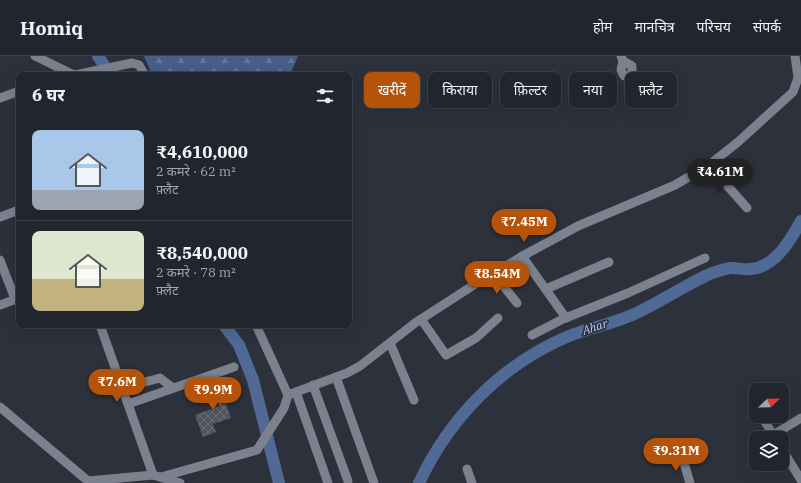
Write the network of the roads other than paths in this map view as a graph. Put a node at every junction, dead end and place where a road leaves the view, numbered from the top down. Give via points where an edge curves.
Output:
1 (35, 56) edge
2 (795, 56) edge
3 (68, 72) edge
4 (88, 72) edge
5 (143, 72) edge
6 (16, 92) edge
7 (0, 98) edge
8 (709, 165) junction
9 (746, 208) dead end
10 (16, 211) edge
11 (0, 217) edge
12 (522, 256) junction
13 (705, 258) dead end
14 (0, 260) edge
15 (609, 262) dead end
16 (493, 273) junction
17 (546, 289) junction
18 (16, 297) edge
19 (16, 299) edge
20 (517, 303) dead end
21 (0, 305) edge
22 (498, 318) dead end
23 (566, 318) junction
24 (421, 319) junction
25 (101, 328) edge
26 (258, 328) edge
27 (532, 335) dead end
28 (390, 343) junction
29 (234, 367) dead end
30 (336, 377) junction
31 (313, 385) junction
32 (122, 388) junction
33 (173, 388) junction
34 (292, 393) junction
35 (414, 400) dead end
36 (128, 404) junction
37 (0, 407) edge
38 (801, 418) edge
39 (782, 431) edge
40 (682, 456) dead end
41 (789, 457) edge
42 (798, 467) edge
43 (467, 469) dead end
44 (158, 478) edge
45 (801, 480) edge
46 (348, 481) dead end
47 (85, 482) edge
48 (180, 483) edge
49 (328, 483) edge
50 (374, 483) edge
51 (472, 483) edge
52 (690, 483) edge

1 - 3 street
2 - 8 street via 798,78 793,92
4 - 5 street via 132,63 139,65
6 - 7 street
8 - 9 street
8 - 12 street via 675,185 578,226
10 - 11 street
12 - 16 street
12 - 17 street
13 - 23 street
14 - 18 street
15 - 17 street
16 - 20 street
16 - 24 street
17 - 23 street
19 - 21 street
22 - 24 street via 476,338 446,355
23 - 27 street
24 - 28 street
25 - 32 street
26 - 34 street
28 - 30 street via 360,366
28 - 35 street
29 - 33 street
30 - 31 street
30 - 50 street
31 - 34 street
31 - 46 street
32 - 33 street via 160,378
32 - 36 street
33 - 36 street
34 - 44 street via 257,450
34 - 49 street
36 - 44 street
37 - 47 street
38 - 39 street
40 - 52 street
41 - 42 street
42 - 45 street
43 - 51 street
44 - 47 street
44 - 48 street

